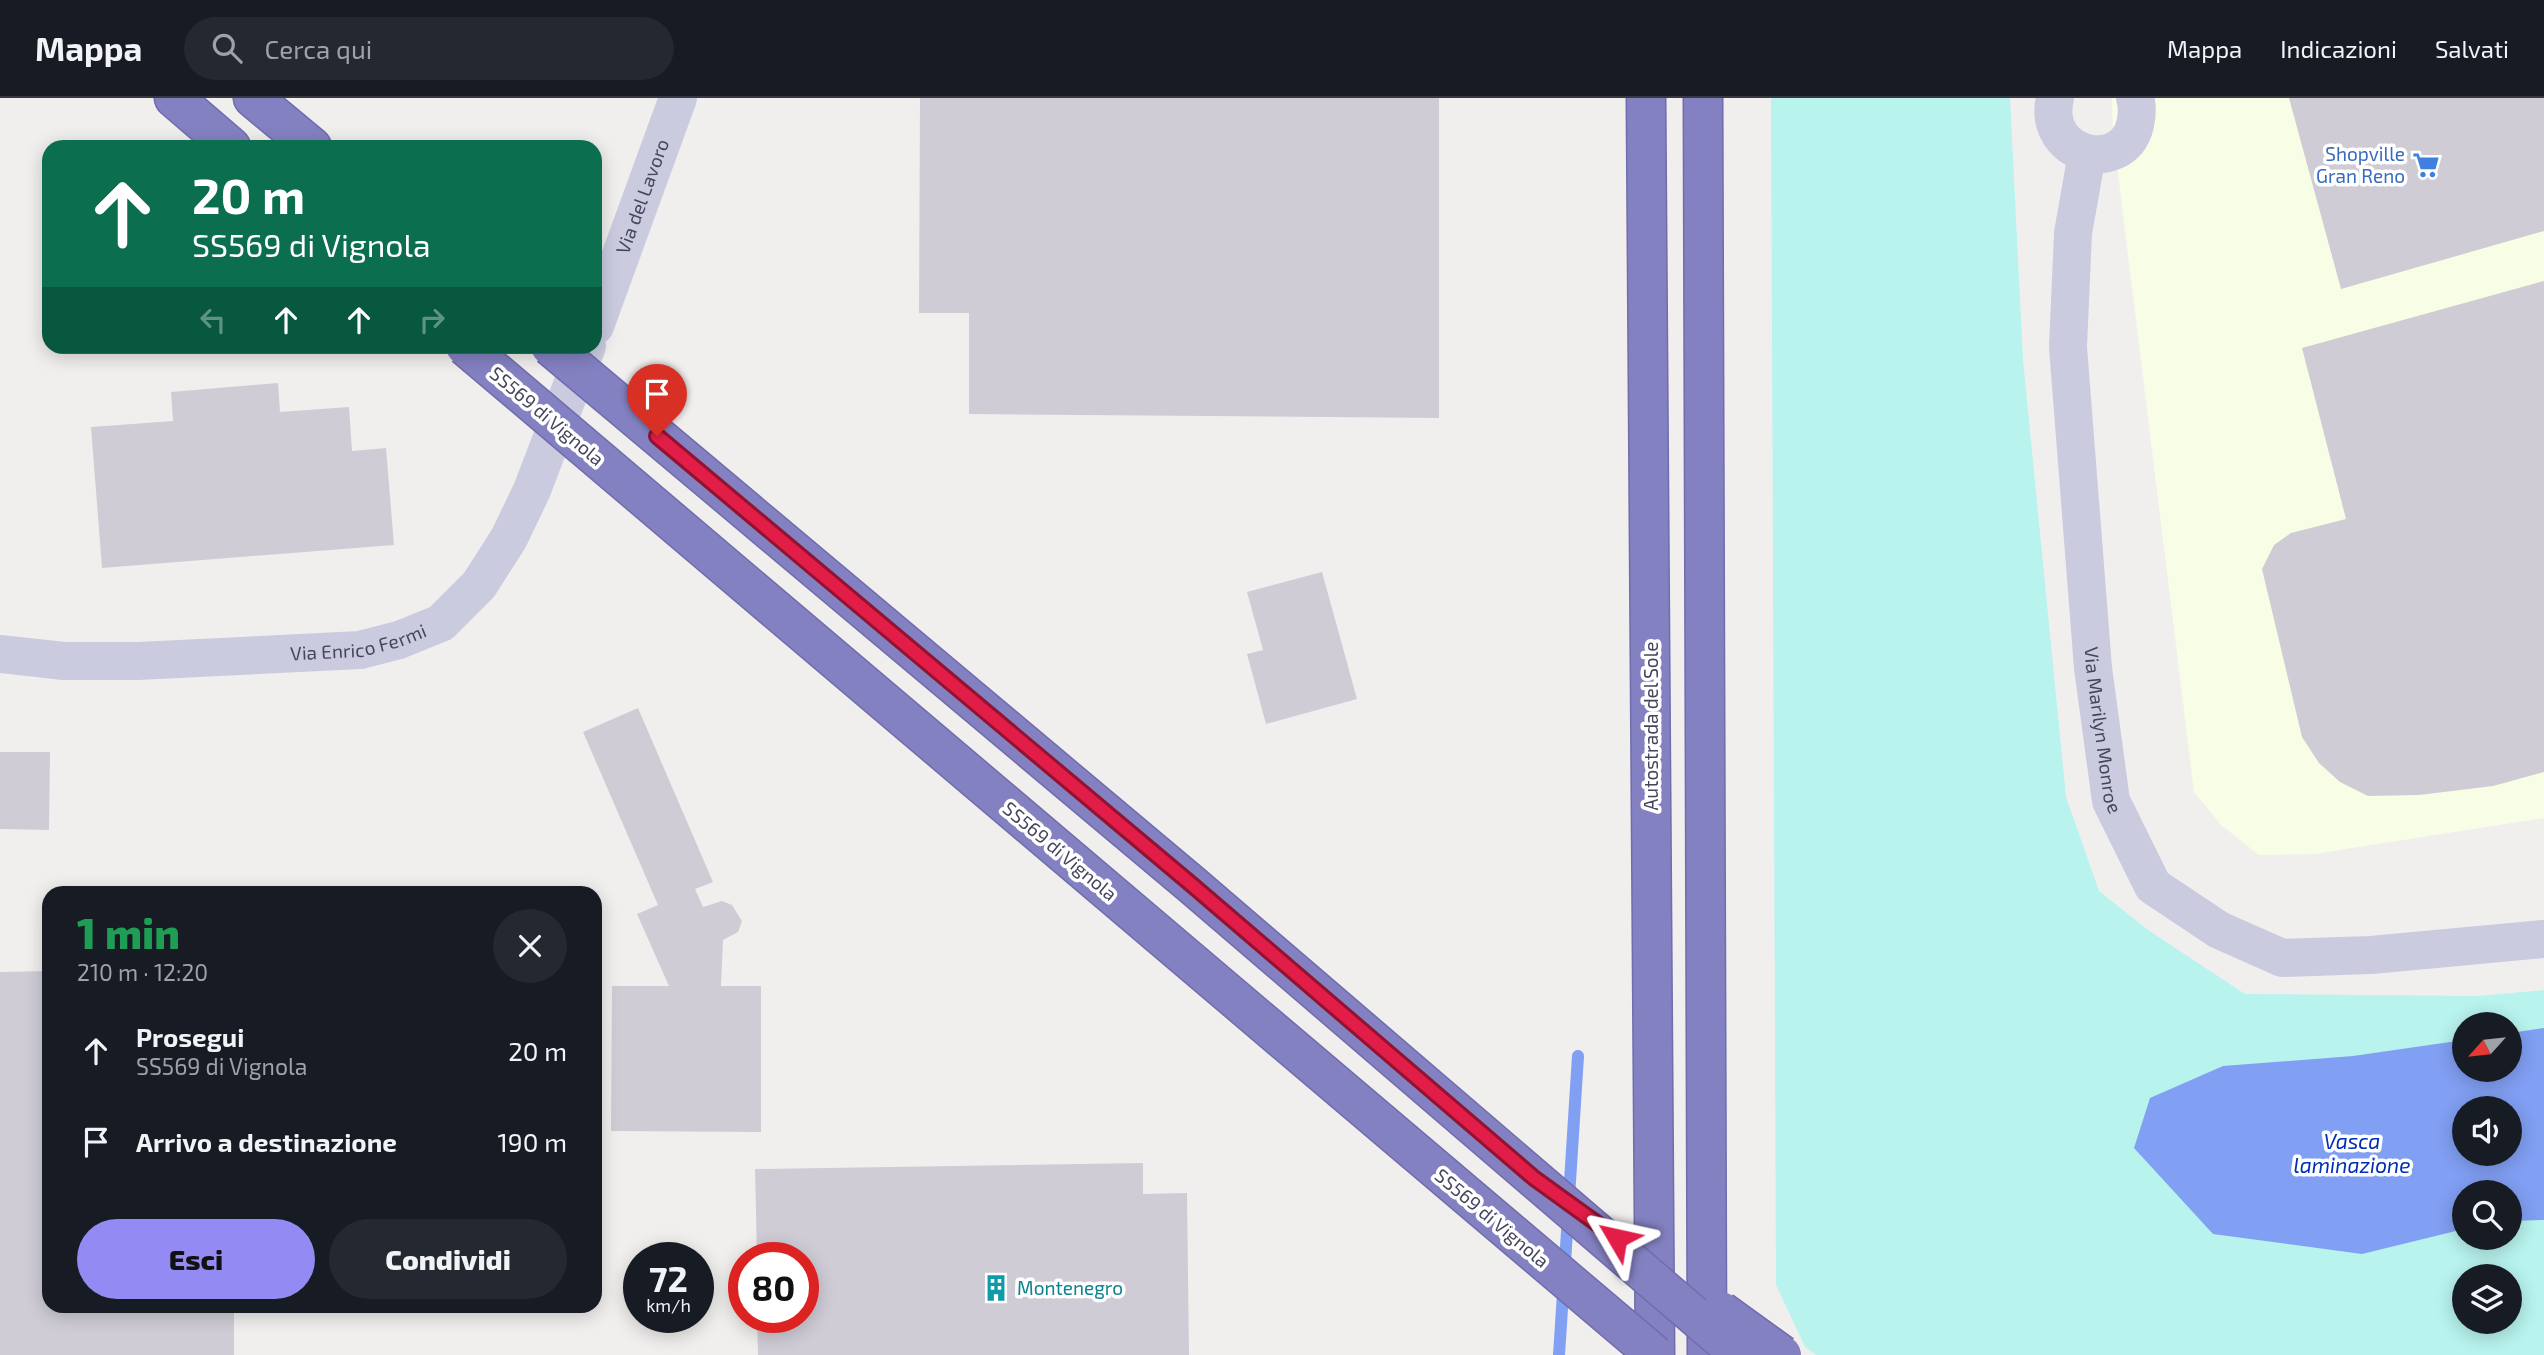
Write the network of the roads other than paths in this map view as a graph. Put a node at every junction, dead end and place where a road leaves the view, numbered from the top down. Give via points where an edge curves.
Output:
1 (174, 98) edge
2 (253, 98) edge
3 (678, 98) edge
4 (1646, 98) edge
5 (1703, 98) edge
6 (2055, 98) edge
7 (2135, 98) edge
8 (223, 140) edge
9 (304, 140) edge
10 (2087, 154) junction
11 (602, 307) edge
12 (474, 354) edge
13 (560, 354) edge
14 (584, 354) edge
15 (0, 654) edge
16 (2544, 939) edge
17 (1534, 1178) junction
18 (1655, 1355) edge
19 (1707, 1355) edge
20 (1740, 1355) edge
21 (1782, 1355) edge

1 - 8 highway
2 - 9 highway
3 - 11 street, Via del Lavoro
4 - 18 highway, Autostrada del Sole
5 - 19 highway
6 - 10 street via 2052,114 2056,128 2063,140
7 - 10 street via 2134,131 2125,142 2114,150
10 - 16 street, Via Marilyn Monroe via 2073,233 2068,347 2093,668 2111,802 2153,886 2219,930 2282,958
12 - 18 highway, SS569 di Vignola, bridge
13 - 17 highway, bridge
14 - 15 street, Via Enrico Fermi via 509,538 478,585 441,623 360,650 138,661
17 - 20 highway, bridge
17 - 21 highway, bridge

